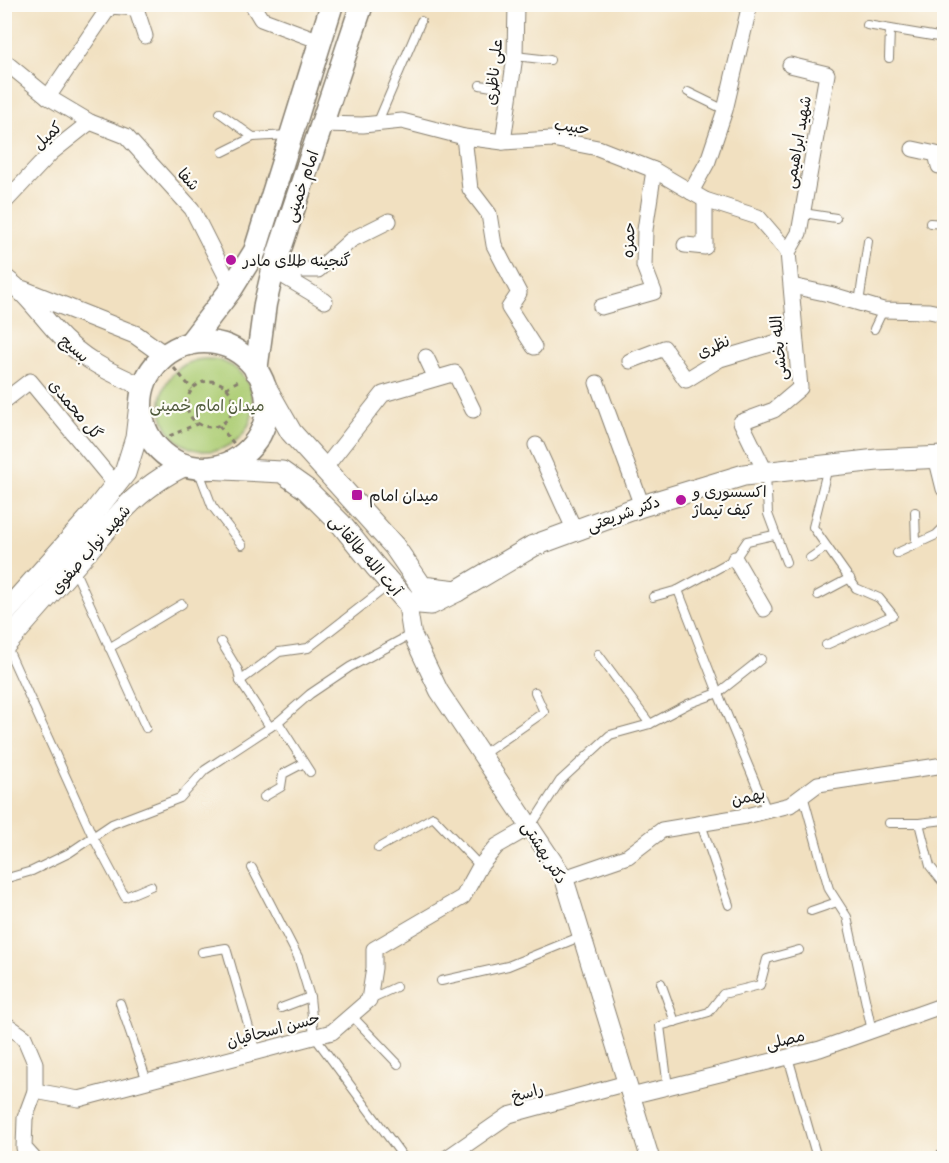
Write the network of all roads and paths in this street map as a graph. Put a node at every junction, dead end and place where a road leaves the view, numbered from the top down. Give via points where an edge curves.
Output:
1 (252, 4) edge
2 (332, 4) edge
3 (362, 4) edge
4 (516, 4) edge
5 (750, 4) edge
6 (137, 6) edge
7 (421, 21) dead end
8 (867, 25) dead end
9 (890, 29) junction
10 (145, 36) dead end
11 (945, 38) edge
12 (320, 41) junction
13 (515, 56) junction
14 (889, 58) dead end
15 (550, 60) dead end
16 (4, 61) edge
17 (790, 65) dead end
18 (480, 85) dead end
19 (510, 90) junction
20 (688, 92) dead end
21 (48, 97) junction
22 (725, 110) junction
23 (220, 113) dead end
24 (90, 122) junction
25 (322, 124) junction
26 (377, 124) junction
27 (291, 135) junction
28 (253, 137) junction
29 (464, 137) junction
30 (503, 142) junction
31 (913, 149) dead end
32 (223, 152) dead end
33 (945, 165) edge
34 (654, 170) junction
35 (691, 192) junction
36 (6, 196) edge
37 (705, 200) junction
38 (803, 213) junction
39 (836, 218) dead end
40 (389, 221) dead end
41 (930, 223) dead end
42 (945, 224) edge
43 (868, 241) dead end
44 (685, 245) dead end
45 (788, 252) junction
46 (273, 270) junction
47 (4, 277) edge
48 (792, 286) junction
49 (232, 288) junction
50 (22, 290) junction
51 (325, 301) dead end
52 (859, 303) junction
53 (601, 307) dead end
54 (883, 310) junction
55 (945, 314) edge
56 (874, 329) dead end
57 (794, 337) junction
58 (189, 344) junction
59 (534, 347) dead end
60 (164, 355) junction
61 (426, 357) dead end
62 (630, 361) dead end
63 (259, 376) junction
64 (436, 378) junction
65 (597, 383) dead end
66 (192, 390) junction
67 (142, 396) junction
68 (4, 401) edge
69 (473, 410) dead end
70 (197, 424) junction
71 (219, 426) junction
72 (153, 443) junction
73 (536, 445) dead end
74 (243, 454) junction
75 (940, 457) edge
76 (828, 465) junction
77 (196, 467) junction
78 (324, 469) junction
79 (766, 473) junction
80 (116, 485) junction
81 (945, 489) edge
82 (642, 506) junction
83 (915, 512) dead end
84 (945, 527) edge
85 (575, 531) junction
86 (774, 535) junction
87 (916, 544) junction
88 (242, 545) dead end
89 (826, 547) junction
90 (897, 553) dead end
91 (810, 558) dead end
92 (735, 559) junction
93 (786, 562) dead end
94 (73, 568) junction
95 (850, 578) junction
96 (390, 584) junction
97 (678, 590) junction
98 (457, 591) junction
99 (818, 595) dead end
100 (653, 597) dead end
101 (407, 602) junction
102 (182, 604) dead end
103 (764, 609) dead end
104 (4, 614) edge
105 (412, 634) junction
106 (221, 642) dead end
107 (5, 645) edge
108 (826, 645) dead end
109 (109, 648) junction
110 (598, 654) dead end
111 (761, 659) dead end
112 (240, 681) junction
113 (535, 692) dead end
114 (718, 693) junction
115 (278, 722) junction
116 (650, 724) junction
117 (270, 727) junction
118 (146, 728) dead end
119 (482, 755) junction
120 (304, 763) junction
121 (945, 765) edge
122 (310, 772) dead end
123 (803, 795) junction
124 (264, 797) dead end
125 (767, 811) junction
126 (945, 820) edge
127 (889, 823) dead end
128 (919, 823) junction
129 (701, 824) junction
130 (530, 827) junction
131 (93, 837) junction
132 (378, 848) dead end
133 (480, 866) junction
134 (252, 868) dead end
135 (564, 878) junction
136 (4, 879) edge
137 (945, 880) edge
138 (151, 886) dead end
139 (837, 902) junction
140 (729, 905) dead end
141 (811, 911) dead end
142 (582, 936) junction
143 (799, 950) dead end
144 (202, 952) dead end
145 (441, 981) dead end
146 (662, 983) dead end
147 (396, 987) dead end
148 (310, 997) junction
149 (369, 1000) junction
150 (120, 1003) dead end
151 (945, 1005) edge
152 (281, 1008) dead end
153 (351, 1015) junction
154 (675, 1022) junction
155 (4, 1023) edge
156 (872, 1031) junction
157 (314, 1036) junction
158 (256, 1052) junction
159 (788, 1057) junction
160 (398, 1065) dead end
161 (147, 1081) junction
162 (668, 1087) junction
163 (629, 1089) junction
164 (35, 1091) junction
165 (33, 1158) edge
166 (404, 1158) edge
167 (447, 1158) edge
168 (650, 1158) edge
169 (817, 1158) edge

1 - 12 street via 261,19
2 - 12 main road, امام خمینی
3 - 25 main road, امام خمینی
4 - 13 street, علی ناظری
5 - 22 street
6 - 10 street
6 - 21 street via 110,6
7 - 26 lane
8 - 9 lane
9 - 11 lane
9 - 14 lane
12 - 27 main road, امام خمینی
13 - 15 lane
13 - 19 street, علی ناظری
16 - 21 street, شفا
17 - 38 street, شهید ابراهیمی via 827,74
18 - 19 lane
19 - 30 street, علی ناظری
20 - 22 lane
21 - 24 street, شفا
22 - 35 street via 708,161
23 - 28 lane
24 - 36 street, کمیل
24 - 49 street, شفا via 126,136 192,209
25 - 26 street, حبیب
25 - 46 main road, امام خمینی
26 - 29 street, حبیب via 402,121
27 - 28 lane
27 - 49 main road, امام خمینی via 255,251
28 - 32 lane
29 - 30 street, حبیب
29 - 59 street via 470,189 489,214 494,245 519,293 509,308
30 - 34 street, حبیب via 552,139 598,148
31 - 33 street via 936,154 939,166
34 - 35 street, حبیب
34 - 53 street, حمزه via 644,266 654,292
35 - 37 street, حبیب
37 - 44 street via 705,247
37 - 45 street, حبیب via 758,217
38 - 39 lane
38 - 45 street, شهید ابراهیمی via 799,233
40 - 46 street via 351,240 318,270
41 - 42 lane
43 - 52 lane
45 - 48 street, الله بخشی
46 - 51 street
46 - 63 main road, امام خمینی via 265,304
47 - 50 street, بسیج
48 - 52 street
48 - 57 street, الله بخشی
49 - 58 main road, امام خمینی
50 - 60 street, بسیج via 136,335
50 - 67 street, بسیج via 56,332 91,363
52 - 54 street
54 - 55 street
54 - 56 lane
57 - 62 street, نظری via 720,359 686,380 664,348
57 - 79 street, الله بخشی via 800,388 774,410 741,422
58 - 60 main road
58 - 63 main road via 219,343 237,351
60 - 66 path
60 - 67 main road via 151,370
61 - 64 street
63 - 74 main road via 267,401 265,421 257,439
63 - 78 main road, آیت الله طالقانی via 291,432
64 - 69 street via 455,373
64 - 78 street via 383,394
65 - 82 street
66 - 70 path via 186,404
66 - 71 path via 198,384 212,381 231,394 233,409
67 - 72 main road via 143,425
67 - 80 main road, شهید نواب صفوی via 136,438 125,473
68 - 80 street, گل محمدی via 30,381
70 - 71 path
70 - 72 path
71 - 74 path
72 - 77 main road via 168,457
73 - 85 street
74 - 77 main road via 225,464
75 - 76 main road, دکتر شریعتی
75 - 81 street
76 - 79 main road, دکتر شریعتی
76 - 89 lane via 813,527
77 - 88 lane via 212,506
77 - 94 main road, شهید نواب صفوی via 166,474 144,489
77 - 96 main road, آیت الله طالقانی via 282,472 306,489 341,524
78 - 98 main road, آیت الله طالقانی via 394,546 422,587
79 - 82 main road, دکتر شریعتی via 744,475
79 - 86 lane via 768,514
80 - 104 main road, شهید نواب صفوی
82 - 85 main road, دکتر شریعتی
83 - 87 lane
84 - 87 lane
85 - 98 main road, دکتر شریعتی via 533,546
86 - 92 lane via 747,541
86 - 93 lane
87 - 90 lane
89 - 91 lane
89 - 95 lane
92 - 97 lane
92 - 103 street
94 - 107 main road, شهید نواب صفوی
94 - 109 lane
95 - 99 lane
95 - 108 lane via 856,588 879,598 893,615
96 - 101 main road, آیت الله طالقانی
96 - 112 lane via 308,648 279,652
97 - 100 lane
97 - 114 lane
98 - 101 main road, آیت الله طالقانی via 431,604
101 - 105 street, دکتر بهشتی
102 - 109 lane
105 - 115 lane via 350,667 309,694
105 - 119 street, دکتر بهشتی via 439,691
106 - 112 lane via 238,670
107 - 131 lane
109 - 118 lane
110 - 116 lane
111 - 114 lane
112 - 117 lane
113 - 119 lane via 544,712
114 - 116 lane
114 - 125 lane
115 - 117 lane
115 - 120 lane
116 - 130 lane via 610,735 560,781
117 - 131 lane via 205,770 180,798 112,824
119 - 130 street, دکتر بهشتی
120 - 122 lane
120 - 124 lane via 284,774 281,787
121 - 123 street, بهمن via 818,784
123 - 125 street, بهمن via 790,805
123 - 139 lane via 829,889
125 - 129 street, بهمن
126 - 128 lane
127 - 128 lane
128 - 137 lane via 930,866
129 - 135 street, بهمن via 662,830 628,856
129 - 140 lane
130 - 133 street via 497,846
130 - 135 street, دکتر بهشتی
131 - 136 lane via 32,871
131 - 138 lane via 125,897
132 - 133 lane via 433,817
133 - 149 street via 463,897 374,950
134 - 148 lane via 298,957
135 - 142 street, دکتر بهشتی
139 - 141 lane
139 - 156 lane via 847,917
142 - 145 lane via 508,966
142 - 163 street, دکتر بهشتی
143 - 154 lane via 767,959 760,985 723,994 709,1012
144 - 158 lane via 226,948
146 - 154 lane
147 - 149 lane
148 - 152 lane
148 - 157 lane
149 - 153 street, حسن اسحاقیان
150 - 161 lane
151 - 156 street, مصلی
153 - 157 street, حسن اسحاقیان via 332,1032
153 - 160 lane
154 - 162 lane via 660,1026
155 - 164 street via 24,1037 35,1063
156 - 159 street, مصلی
157 - 158 street, حسن اسحاقیان
157 - 166 lane
158 - 161 street, حسن اسحاقیان
159 - 162 street, مصلی
159 - 169 lane
161 - 164 street, حسن اسحاقیان via 78,1099
162 - 163 street, مصلی
163 - 167 street, راسخ via 509,1115
163 - 168 street, دکتر بهشتی
164 - 165 street via 25,1118 24,1148

